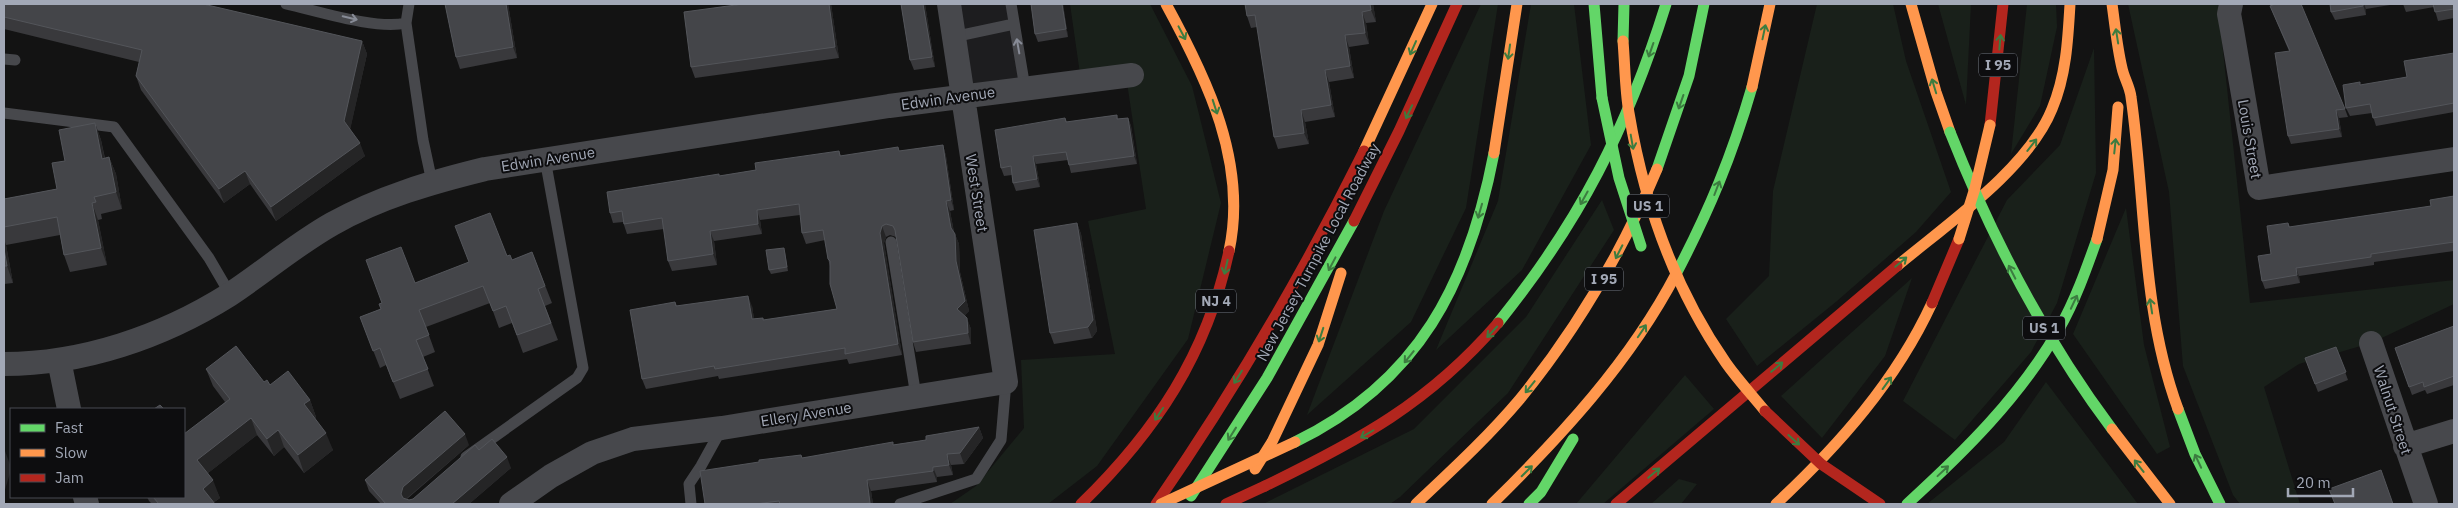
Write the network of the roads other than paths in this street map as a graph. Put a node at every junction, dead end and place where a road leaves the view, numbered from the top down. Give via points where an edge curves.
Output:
1 (286, 4) edge
2 (408, 4) edge
3 (948, 4) edge
4 (1010, 4) edge
5 (1166, 4) edge
6 (1432, 4) edge
7 (1458, 4) edge
8 (1517, 4) edge
9 (1594, 4) edge
10 (1624, 4) edge
11 (1666, 4) edge
12 (1704, 4) edge
13 (1770, 4) edge
14 (1911, 4) edge
15 (2003, 4) edge
16 (2070, 4) edge
17 (2112, 4) edge
18 (2231, 4) edge
19 (406, 23) junction
20 (1014, 24) junction
21 (953, 37) junction
22 (2122, 68) junction
23 (1132, 75) dead end
24 (1025, 88) junction
25 (962, 97) junction
26 (4, 113) edge
27 (545, 159) junction
28 (2454, 159) edge
29 (432, 182) junction
30 (1363, 205) junction
31 (891, 242) dead end
32 (1645, 256) dead end
33 (1659, 281) dead end
34 (230, 294) junction
35 (1675, 305) dead end
36 (1684, 316) dead end
37 (2371, 343) dead end
38 (1721, 355) junction
39 (59, 360) junction
40 (4, 364) edge
41 (1614, 371) junction
42 (1006, 382) junction
43 (916, 396) junction
44 (69, 408) edge
45 (1856, 421) junction
46 (722, 428) junction
47 (2454, 431) edge
48 (2405, 446) junction
49 (455, 467) edge
50 (1820, 478) dead end
51 (511, 504) edge
52 (691, 504) edge
53 (900, 504) edge
54 (1081, 504) edge
55 (1156, 504) edge
56 (1162, 504) edge
57 (1185, 504) edge
58 (1226, 504) edge
59 (1232, 504) edge
60 (1416, 504) edge
61 (1492, 504) edge
62 (1529, 504) edge
63 (1616, 504) edge
64 (1776, 504) edge
65 (1880, 504) edge
66 (1907, 504) edge
67 (2170, 504) edge
68 (2220, 504) edge
69 (2426, 504) edge

1 -> 19 lane via 371,23 393,26
2 - 19 lane
3 - 21 street, West Street
4 - 20 lane
5 -> 54 highway, NJ 4 via 1209,88 1222,129 1231,188 1231,246 1210,318 1175,389 1136,446
6 -> 55 highway via 1361,156 1277,314
7 -> 30 highway, New Jersey Turnpike Local Roadway
8 -> 56 highway, bridge via 1492,163 1476,224 1446,298 1422,340 1386,382 1341,418
9 - 32 highway, bridge via 1598,64 1609,133 1625,199
10 -> 38 highway, US 1, bridge via 1623,41 1630,129 1649,209 1678,284
11 -> 58 highway, bridge via 1628,109 1588,191 1548,261 1500,324 1472,354 1410,406 1345,447
12 -> 60 highway, I 95 via 1690,72 1672,128 1643,203 1613,265 1561,346 1530,387 1464,460
41 -> 13 highway via 1662,301 1713,199 1746,105
67 -> 14 highway, US 1, bridge via 2122,445 2076,380 2014,276 1964,170 1936,92
45 -> 15 highway, I 95, bridge via 1912,346 1939,293 1959,239 1990,125
63 -> 16 highway via 1982,195 2025,154 2044,129 2062,86 2068,53
22 -> 17 highway
18 - 28 street, Louis Street via 2229,14 2259,188
19 - 29 lane
20 - 21 lane
24 -> 20 lane
21 - 25 street, West Street
66 -> 22 highway via 1999,415 2030,376 2069,312 2104,220 2113,168
68 -> 22 highway via 2185,433 2158,341 2147,281 2131,95
23 - 24 street, Edwin Avenue
24 - 25 street, Edwin Avenue
25 - 27 street, Edwin Avenue
25 - 42 street, West Street
26 - 34 lane via 114,127 210,258
27 - 29 street, Edwin Avenue
27 - 49 lane via 583,368 577,378
29 - 34 street, Edwin Avenue via 382,200 333,223
30 -> 57 highway, New Jersey Turnpike Local Roadway via 1292,336
30 -> 59 highway via 1318,345 1272,442
31 - 43 lane
33 - 35 highway
34 - 39 street, Edwin Avenue via 145,337 96,353
36 - 38 highway, bridge
37 - 48 street, Walnut Street
38 -> 65 highway, US 1, bridge via 1788,434 1834,473
39 - 40 street, Edwin Avenue
39 - 44 street
61 -> 41 highway via 1549,449
41 - 62 highway via 1541,492
42 - 43 street, Ellery Avenue
42 - 53 lane via 1002,440 976,479
43 - 46 street, Ellery Avenue
45 - 50 highway
45 - 64 highway, I 95
46 - 51 street, Ellery Avenue via 632,440 592,453
46 - 52 lane via 689,484
47 - 48 street
48 - 69 street, Walnut Street

